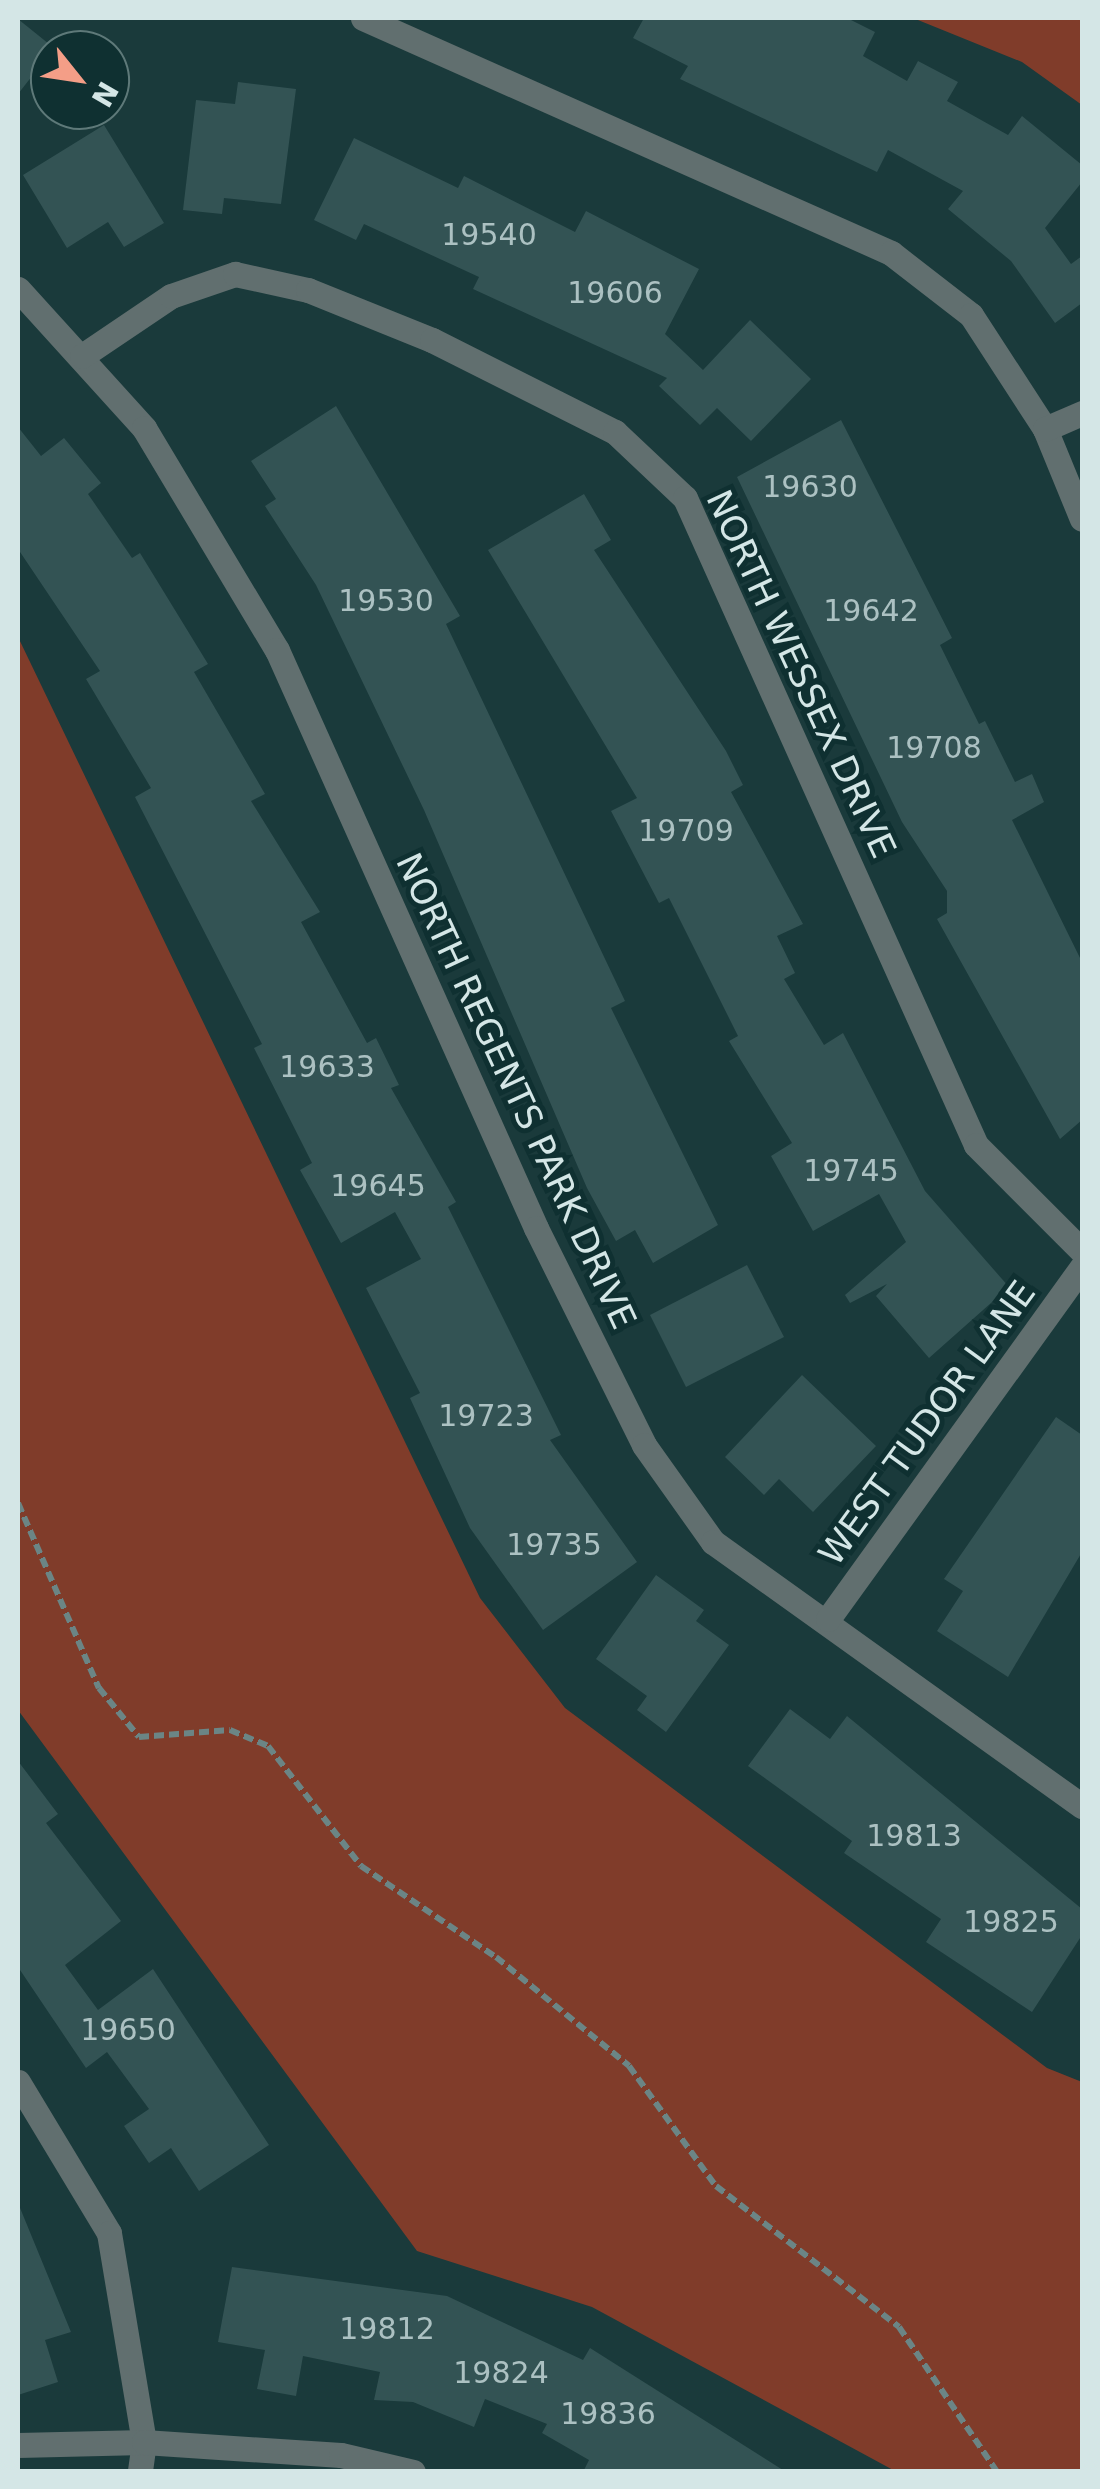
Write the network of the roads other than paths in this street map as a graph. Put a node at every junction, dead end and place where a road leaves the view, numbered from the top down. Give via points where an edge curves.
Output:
1 (364, 18) edge
2 (18, 289) edge
3 (82, 356) junction
4 (1082, 413) edge
5 (1044, 429) junction
6 (1082, 520) edge
7 (1082, 1251) edge
8 (1082, 1267) edge
9 (828, 1619) junction
10 (1082, 1806) edge
11 (18, 2082) edge
12 (144, 2442) junction
13 (18, 2445) edge
14 (140, 2472) edge
15 (413, 2472) edge

1 - 5 street via 891,253 971,314
2 - 3 street, NORTH REGENTS PARK DRIVE
3 - 7 street, NORTH WESSEX DRIVE via 171,296 235,274 308,290 432,340 615,432 685,498 976,1145
3 - 9 street, NORTH REGENTS PARK DRIVE via 144,428 277,650 536,1228 644,1444 713,1542
4 - 5 street
5 - 6 street
8 - 9 street, WEST TUDOR LANE
9 - 10 street, NORTH REGENTS PARK DRIVE
11 - 12 street via 109,2234
12 - 13 street
12 - 14 street
12 - 15 street via 341,2456

